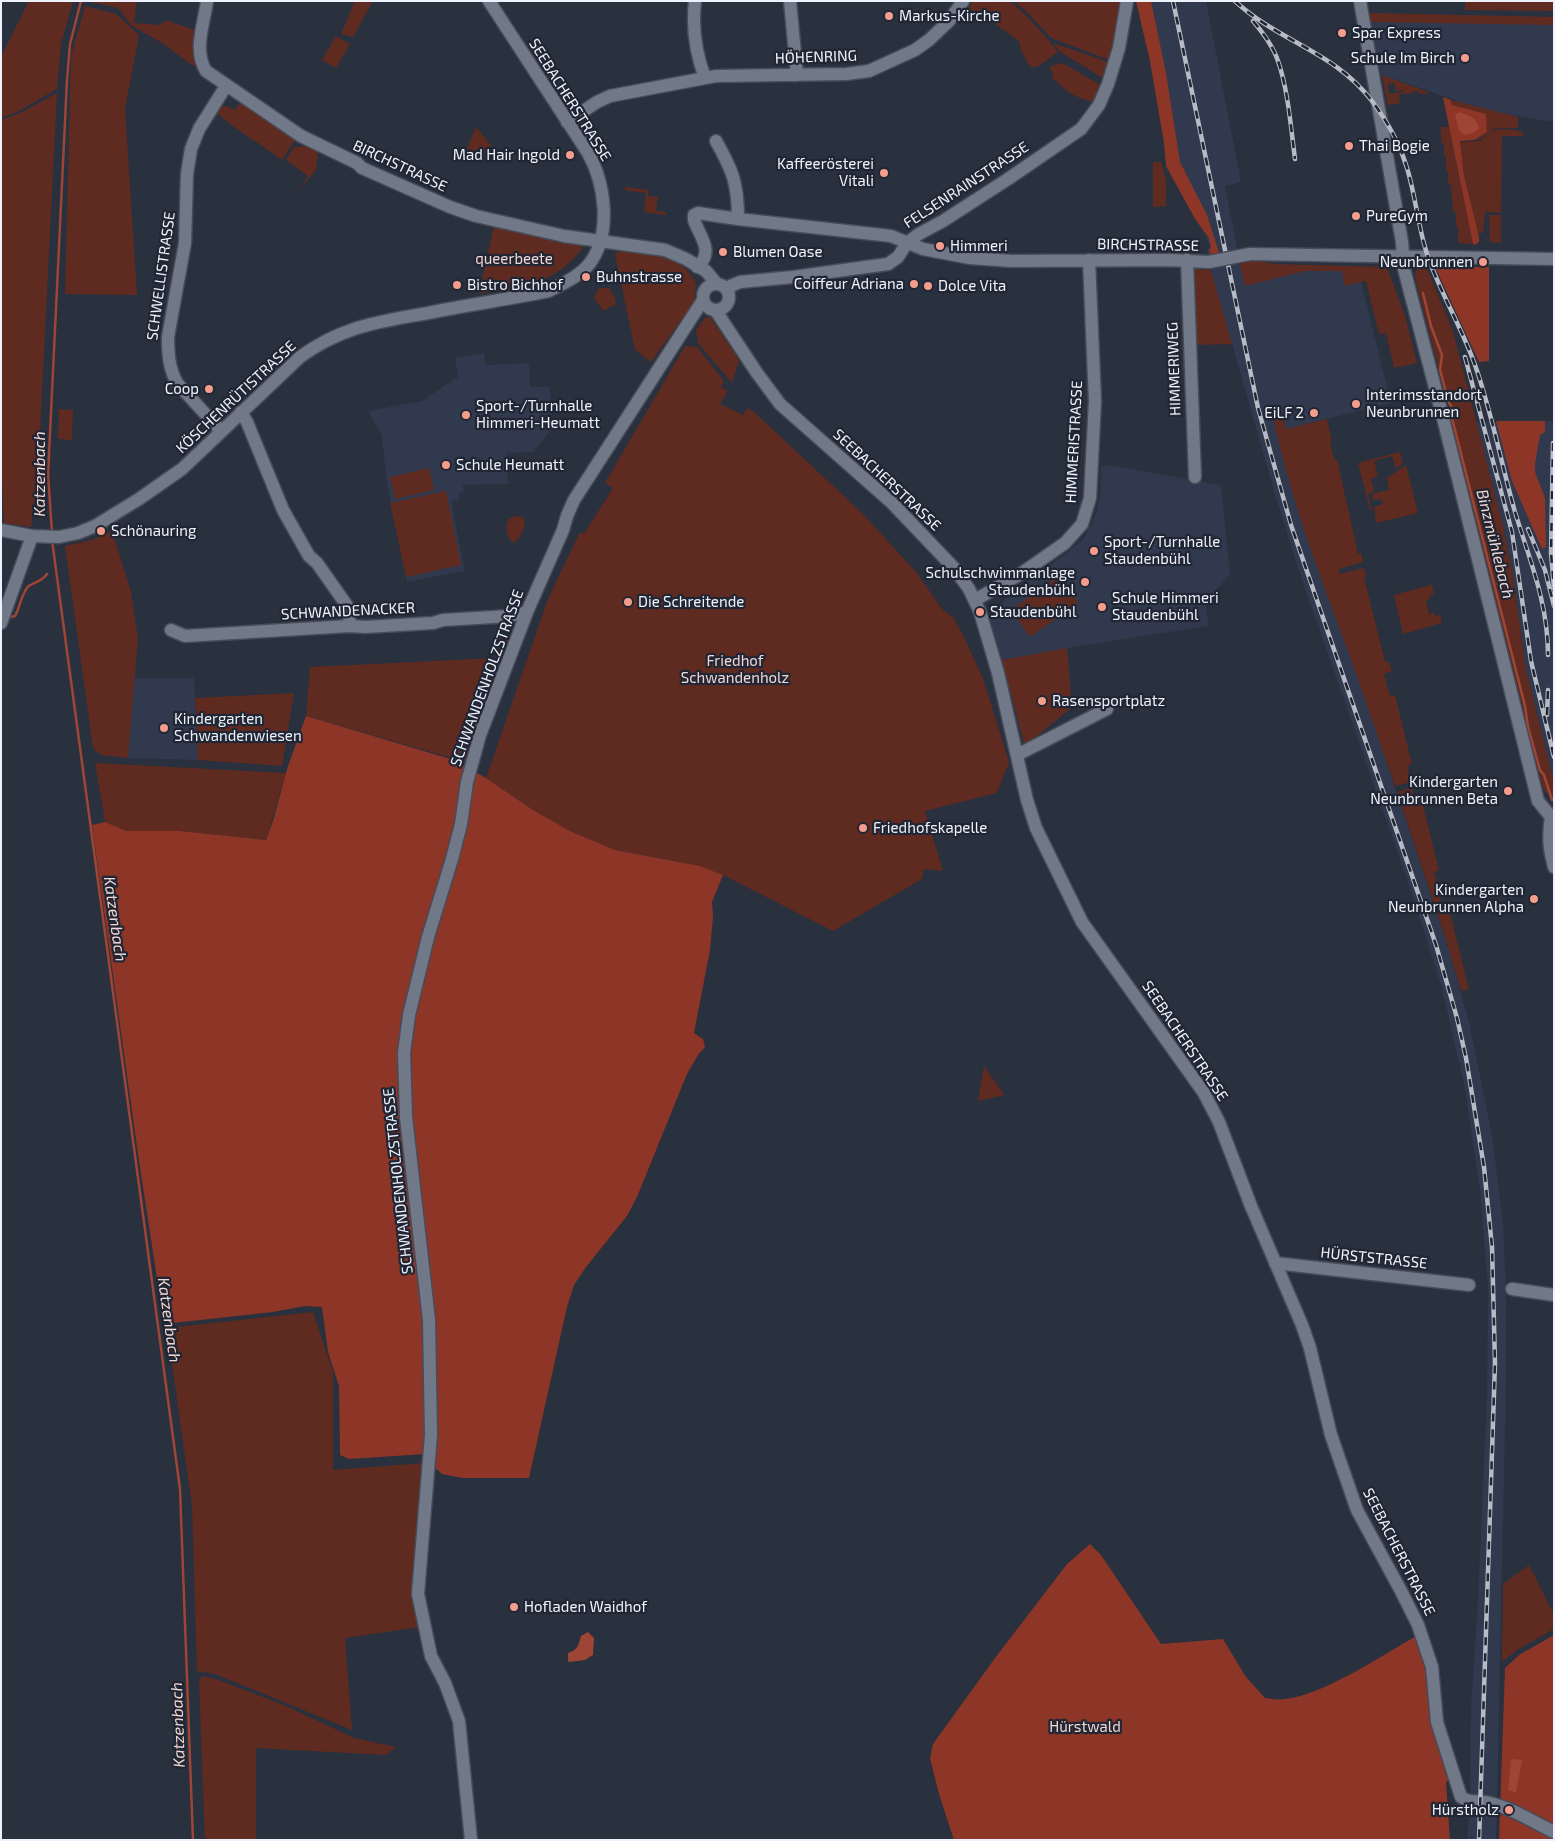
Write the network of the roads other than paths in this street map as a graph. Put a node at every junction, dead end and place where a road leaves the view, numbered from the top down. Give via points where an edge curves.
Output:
1 (206, 1) edge
2 (489, 1) edge
3 (695, 1) edge
4 (790, 1) edge
5 (963, 1) edge
6 (1127, 1) edge
7 (1360, 1) edge
8 (797, 75) junction
9 (705, 78) junction
10 (226, 86) junction
11 (567, 122) junction
12 (716, 141) dead end
13 (738, 219) junction
14 (600, 240) junction
15 (907, 243) junction
16 (1402, 256) junction
17 (1554, 259) edge
18 (1089, 260) junction
19 (1187, 260) junction
20 (697, 267) junction
21 (716, 298) junction
22 (241, 412) junction
23 (221, 431) junction
24 (1195, 477) dead end
25 (1, 530) edge
26 (32, 536) junction
27 (975, 600) junction
28 (527, 612) junction
29 (1, 623) edge
30 (350, 626) junction
31 (171, 630) dead end
32 (1107, 709) dead end
33 (1017, 755) junction
34 (1552, 817) edge
35 (1554, 867) edge
36 (1275, 1263) junction
37 (1469, 1284) dead end
38 (1512, 1289) dead end
39 (1554, 1295) edge
40 (1554, 1832) edge
41 (471, 1840) edge

1 - 10 street, BIRCHSTRASSE via 199,52 201,63 206,71
2 - 11 street, SEEBACHERSTRASSE
3 - 9 street via 693,19
4 - 8 street
5 - 8 street, HÖHENRING via 949,21 929,40 869,71
6 - 15 street, FELSENRAINSTRASSE via 1119,48 1108,84 1100,105 1081,129
7 - 16 street
8 - 9 street, HÖHENRING
9 - 11 street via 610,96
10 - 14 street, BIRCHSTRASSE via 300,136 450,207 564,236
10 - 23 street, SCHWELLISTRASSE via 199,128 191,149 185,243 168,337 172,374 177,383
11 - 14 street, SEEBACHERSTRASSE via 588,153 598,176 603,203
12 - 13 street via 735,178
13 - 15 street, FELSENRAINSTRASSE via 891,236
13 - 20 street, FELSENRAINSTRASSE via 698,212 694,215 706,253
14 - 20 street, SEEBACHERSTRASSE via 665,250
14 - 22 street, KÖSCHENRÜTISTRASSE via 589,264 548,291 384,320 336,335 300,357
15 - 18 street, BIRCHSTRASSE via 923,249 988,260
15 - 21 street via 893,262 754,280
16 - 17 street, BIRCHSTRASSE
16 - 19 street, BIRCHSTRASSE, bridge via 1250,254 1209,262
16 - 34 street via 1538,801
18 - 19 street, BIRCHSTRASSE
18 - 27 street, HIMMERISTRASSE via 1095,401 1090,498 1082,524 1065,543
19 - 24 street, HIMMERIWEG
20 - 21 street, SEEBACHERSTRASSE via 706,271
21 - 27 street, SEEBACHERSTRASSE via 724,326 780,404 892,503 954,568
21 - 28 street, SCHWANDENHOLZSTRASSE via 692,314 574,500
22 - 23 street, KÖSCHENRÜTISTRASSE
22 - 30 street via 283,510 309,556 348,607
23 - 26 street, KÖSCHENRÜTISTRASSE via 182,469 94,526 78,533
25 - 26 street, KÖSCHENRÜTISTRASSE
26 - 29 street
27 - 33 street, SEEBACHERSTRASSE via 998,673
28 - 30 street, SCHWANDENACKER via 433,623
28 - 41 street, SCHWANDENHOLZSTRASSE via 480,735 469,774 461,824 409,1015 404,1053 406,1117 429,1320 430,1442 418,1594 430,1656 446,1683 459,1721
30 - 31 street, SCHWANDENACKER via 184,636
32 - 33 street
33 - 36 street, SEEBACHERSTRASSE via 1036,828 1082,922 1204,1094 1219,1122
34 - 35 street via 1548,834
36 - 37 street, HÜRSTSTRASSE
36 - 40 street, SEEBACHERSTRASSE via 1310,1348 1331,1435 1357,1510 1418,1625 1432,1667 1437,1722 1460,1797 1466,1801 1489,1802 1503,1807
38 - 39 street

